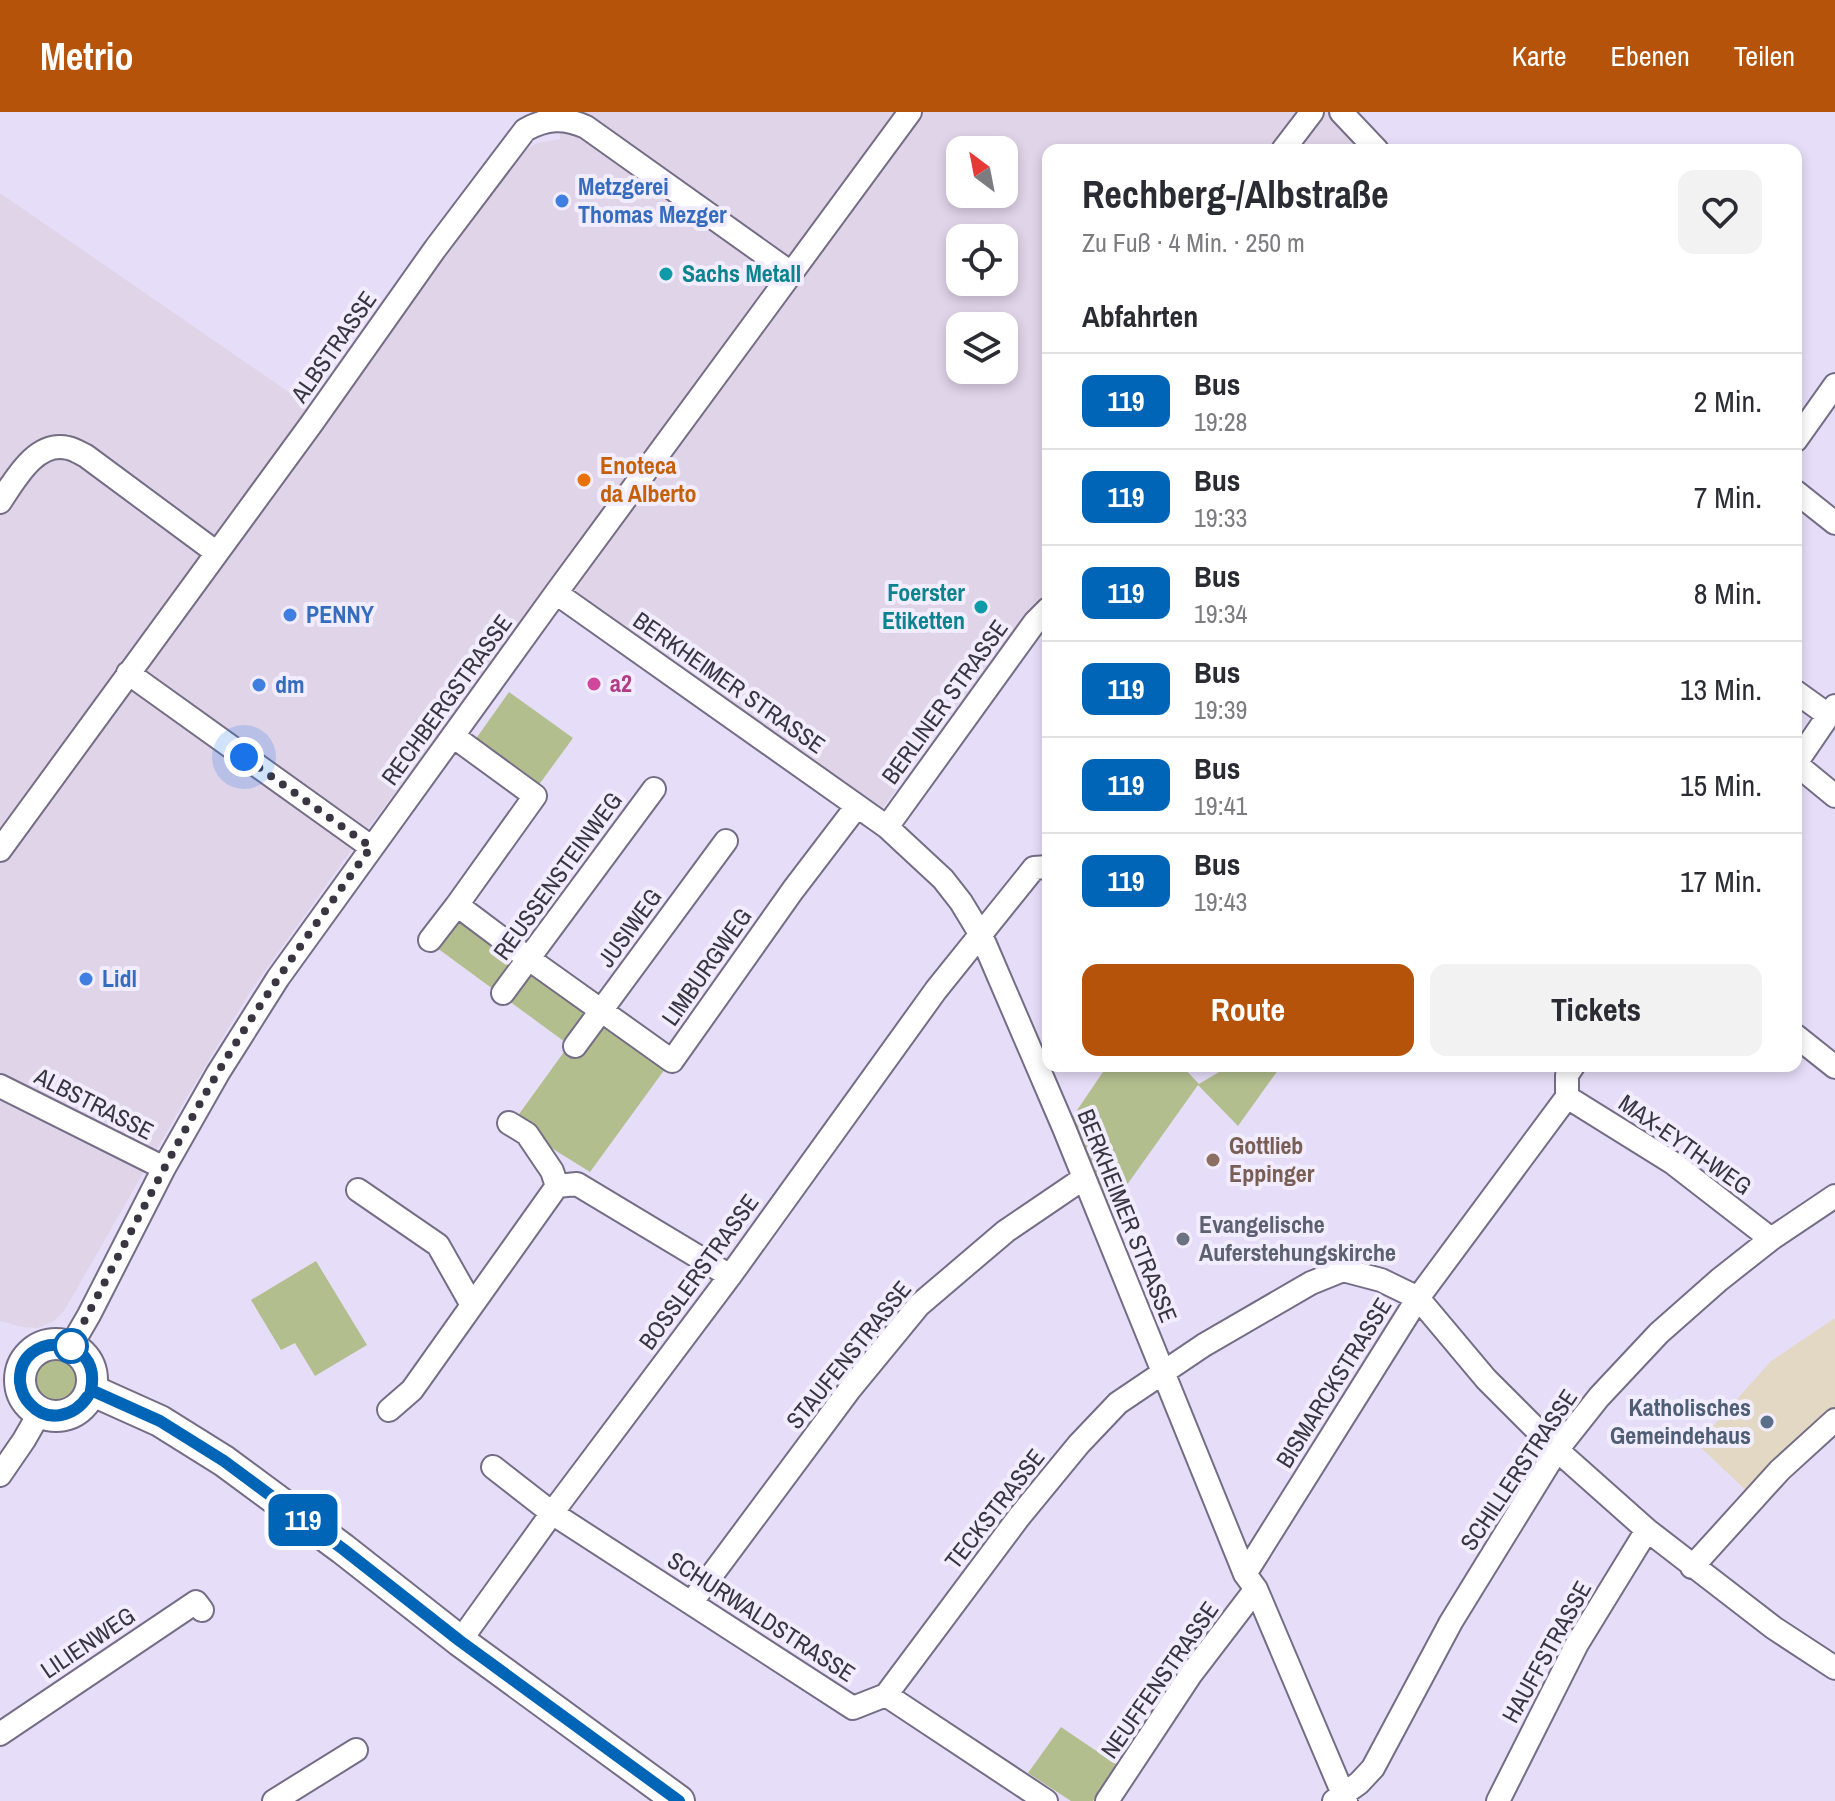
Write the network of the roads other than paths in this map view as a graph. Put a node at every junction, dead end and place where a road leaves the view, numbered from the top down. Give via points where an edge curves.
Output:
1 (910, 112) edge
2 (1312, 112) edge
3 (1341, 112) edge
4 (1288, 144) edge
5 (1371, 144) edge
6 (791, 273) junction
7 (1835, 385) edge
8 (1802, 432) edge
9 (1802, 497) edge
10 (0, 502) edge
11 (1835, 523) edge
12 (217, 553) junction
13 (556, 593) junction
14 (1042, 615) edge
15 (128, 673) junction
16 (1802, 695) edge
17 (1832, 710) edge
18 (453, 736) junction
19 (1802, 755) edge
20 (1802, 769) edge
21 (654, 789) dead end
22 (1835, 796) edge
23 (857, 806) junction
24 (887, 827) junction
25 (726, 841) dead end
26 (371, 847) junction
27 (0, 850) edge
28 (1042, 867) edge
29 (457, 905) junction
30 (981, 935) junction
31 (430, 940) dead end
32 (529, 959) junction
33 (503, 993) dead end
34 (602, 1012) junction
35 (1802, 1041) edge
36 (575, 1046) dead end
37 (1835, 1067) edge
38 (1565, 1072) edge
39 (0, 1086) edge
40 (1567, 1097) junction
41 (509, 1123) dead end
42 (164, 1168) junction
43 (1084, 1178) junction
44 (557, 1186) junction
45 (358, 1190) dead end
46 (1835, 1196) edge
47 (1771, 1239) junction
48 (730, 1276) junction
49 (1418, 1298) junction
50 (472, 1305) junction
51 (71, 1346) junction
52 (12, 1360) edge
53 (1163, 1374) junction
54 (91, 1390) junction
55 (389, 1410) dead end
56 (40, 1412) junction
57 (1835, 1420) edge
58 (1557, 1450) junction
59 (493, 1467) dead end
60 (0, 1475) edge
61 (552, 1513) junction
62 (1647, 1530) junction
63 (1692, 1567) junction
64 (1251, 1582) junction
65 (691, 1603) junction
66 (202, 1610) dead end
67 (460, 1641) junction
68 (1835, 1668) edge
69 (886, 1695) junction
70 (0, 1734) edge
71 (356, 1750) dead end
72 (1341, 1798) edge
73 (274, 1801) edge
74 (679, 1801) edge
75 (1046, 1801) edge
76 (1107, 1801) edge
77 (1498, 1801) edge

1 - 6 street, RECHBERGSTRASSE
2 - 4 street
3 - 5 street
6 - 12 street, ALBSTRASSE via 586,127 559,119 533,126 435,249
6 - 13 street, RECHBERGSTRASSE
7 - 8 street
9 - 11 street
10 - 12 street via 37,456 51,447 67,447
12 - 15 street, ALBSTRASSE
13 - 18 street, RECHBERGSTRASSE
13 - 23 street, BERKHEIMER STRASSE
14 - 24 street, BERLINER STRASSE
15 - 26 street
15 - 27 street, ALBSTRASSE
16 - 17 street
17 - 19 street
18 - 26 street, RECHBERGSTRASSE
18 - 29 street via 535,796
20 - 22 street
21 - 32 street, REUSSENSTEINWEG
23 - 24 street, BERKHEIMER STRASSE
23 - 34 street, LIMBURGWEG via 672,1061
24 - 30 street, BERKHEIMER STRASSE via 943,879
25 - 34 street, JUSIWEG
26 - 42 street, RECHBERGSTRASSE via 278,978
28 - 30 street, BOSSLERSTRASSE via 1034,868
29 - 31 street
29 - 32 street, LIMBURGWEG
30 - 43 street, BERKHEIMER STRASSE
30 - 48 street, BOSSLERSTRASSE
32 - 33 street, REUSSENSTEINWEG
32 - 34 street, LIMBURGWEG
34 - 36 street, JUSIWEG
35 - 37 street
38 - 40 street
39 - 42 street, ALBSTRASSE
40 - 47 street, MAX-EYTH-WEG via 1673,1163
40 - 49 street, BISMARCKSTRASSE
41 - 44 street via 527,1134
42 - 51 street, RECHBERGSTRASSE
43 - 53 street, BERKHEIMER STRASSE
43 - 65 street, STAUFENSTRASSE via 1006,1231 919,1305
44 - 48 street via 577,1184
44 - 50 street
45 - 50 street via 438,1245
46 - 47 street, SCHILLERSTRASSE
47 - 58 street, SCHILLERSTRASSE via 1659,1333
48 - 61 street, BOSSLERSTRASSE
49 - 53 street, TECKSTRASSE via 1343,1270 1311,1283
49 - 58 street via 1486,1379
49 - 64 street, BISMARCKSTRASSE
50 - 55 street via 412,1390
51 - 52 main road via 45,1345
51 - 54 main road via 87,1361
52 - 56 main road via 22,1391
53 - 64 street, BERKHEIMER STRASSE
53 - 69 street, TECKSTRASSE via 1118,1403 1079,1444
54 - 56 main road via 70,1413
54 - 67 main road via 160,1421 224,1461
56 - 60 street
57 - 63 street via 1780,1470
58 - 62 street
58 - 72 street, SCHILLERSTRASSE via 1451,1622 1373,1768
59 - 61 street, SCHURWALDSTRASSE
61 - 65 street, SCHURWALDSTRASSE
61 - 67 street, BOSSLERSTRASSE
62 - 63 street
62 - 77 street, HAUFFSTRASSE via 1577,1644
63 - 68 street
64 - 72 street, BERKHEIMER STRASSE
64 - 76 street, NEUFFENSTRASSE
65 - 69 street, SCHURWALDSTRASSE via 853,1708
66 - 70 street, LILIENWEG via 196,1602
67 - 74 main road
69 - 75 street
71 - 73 street

